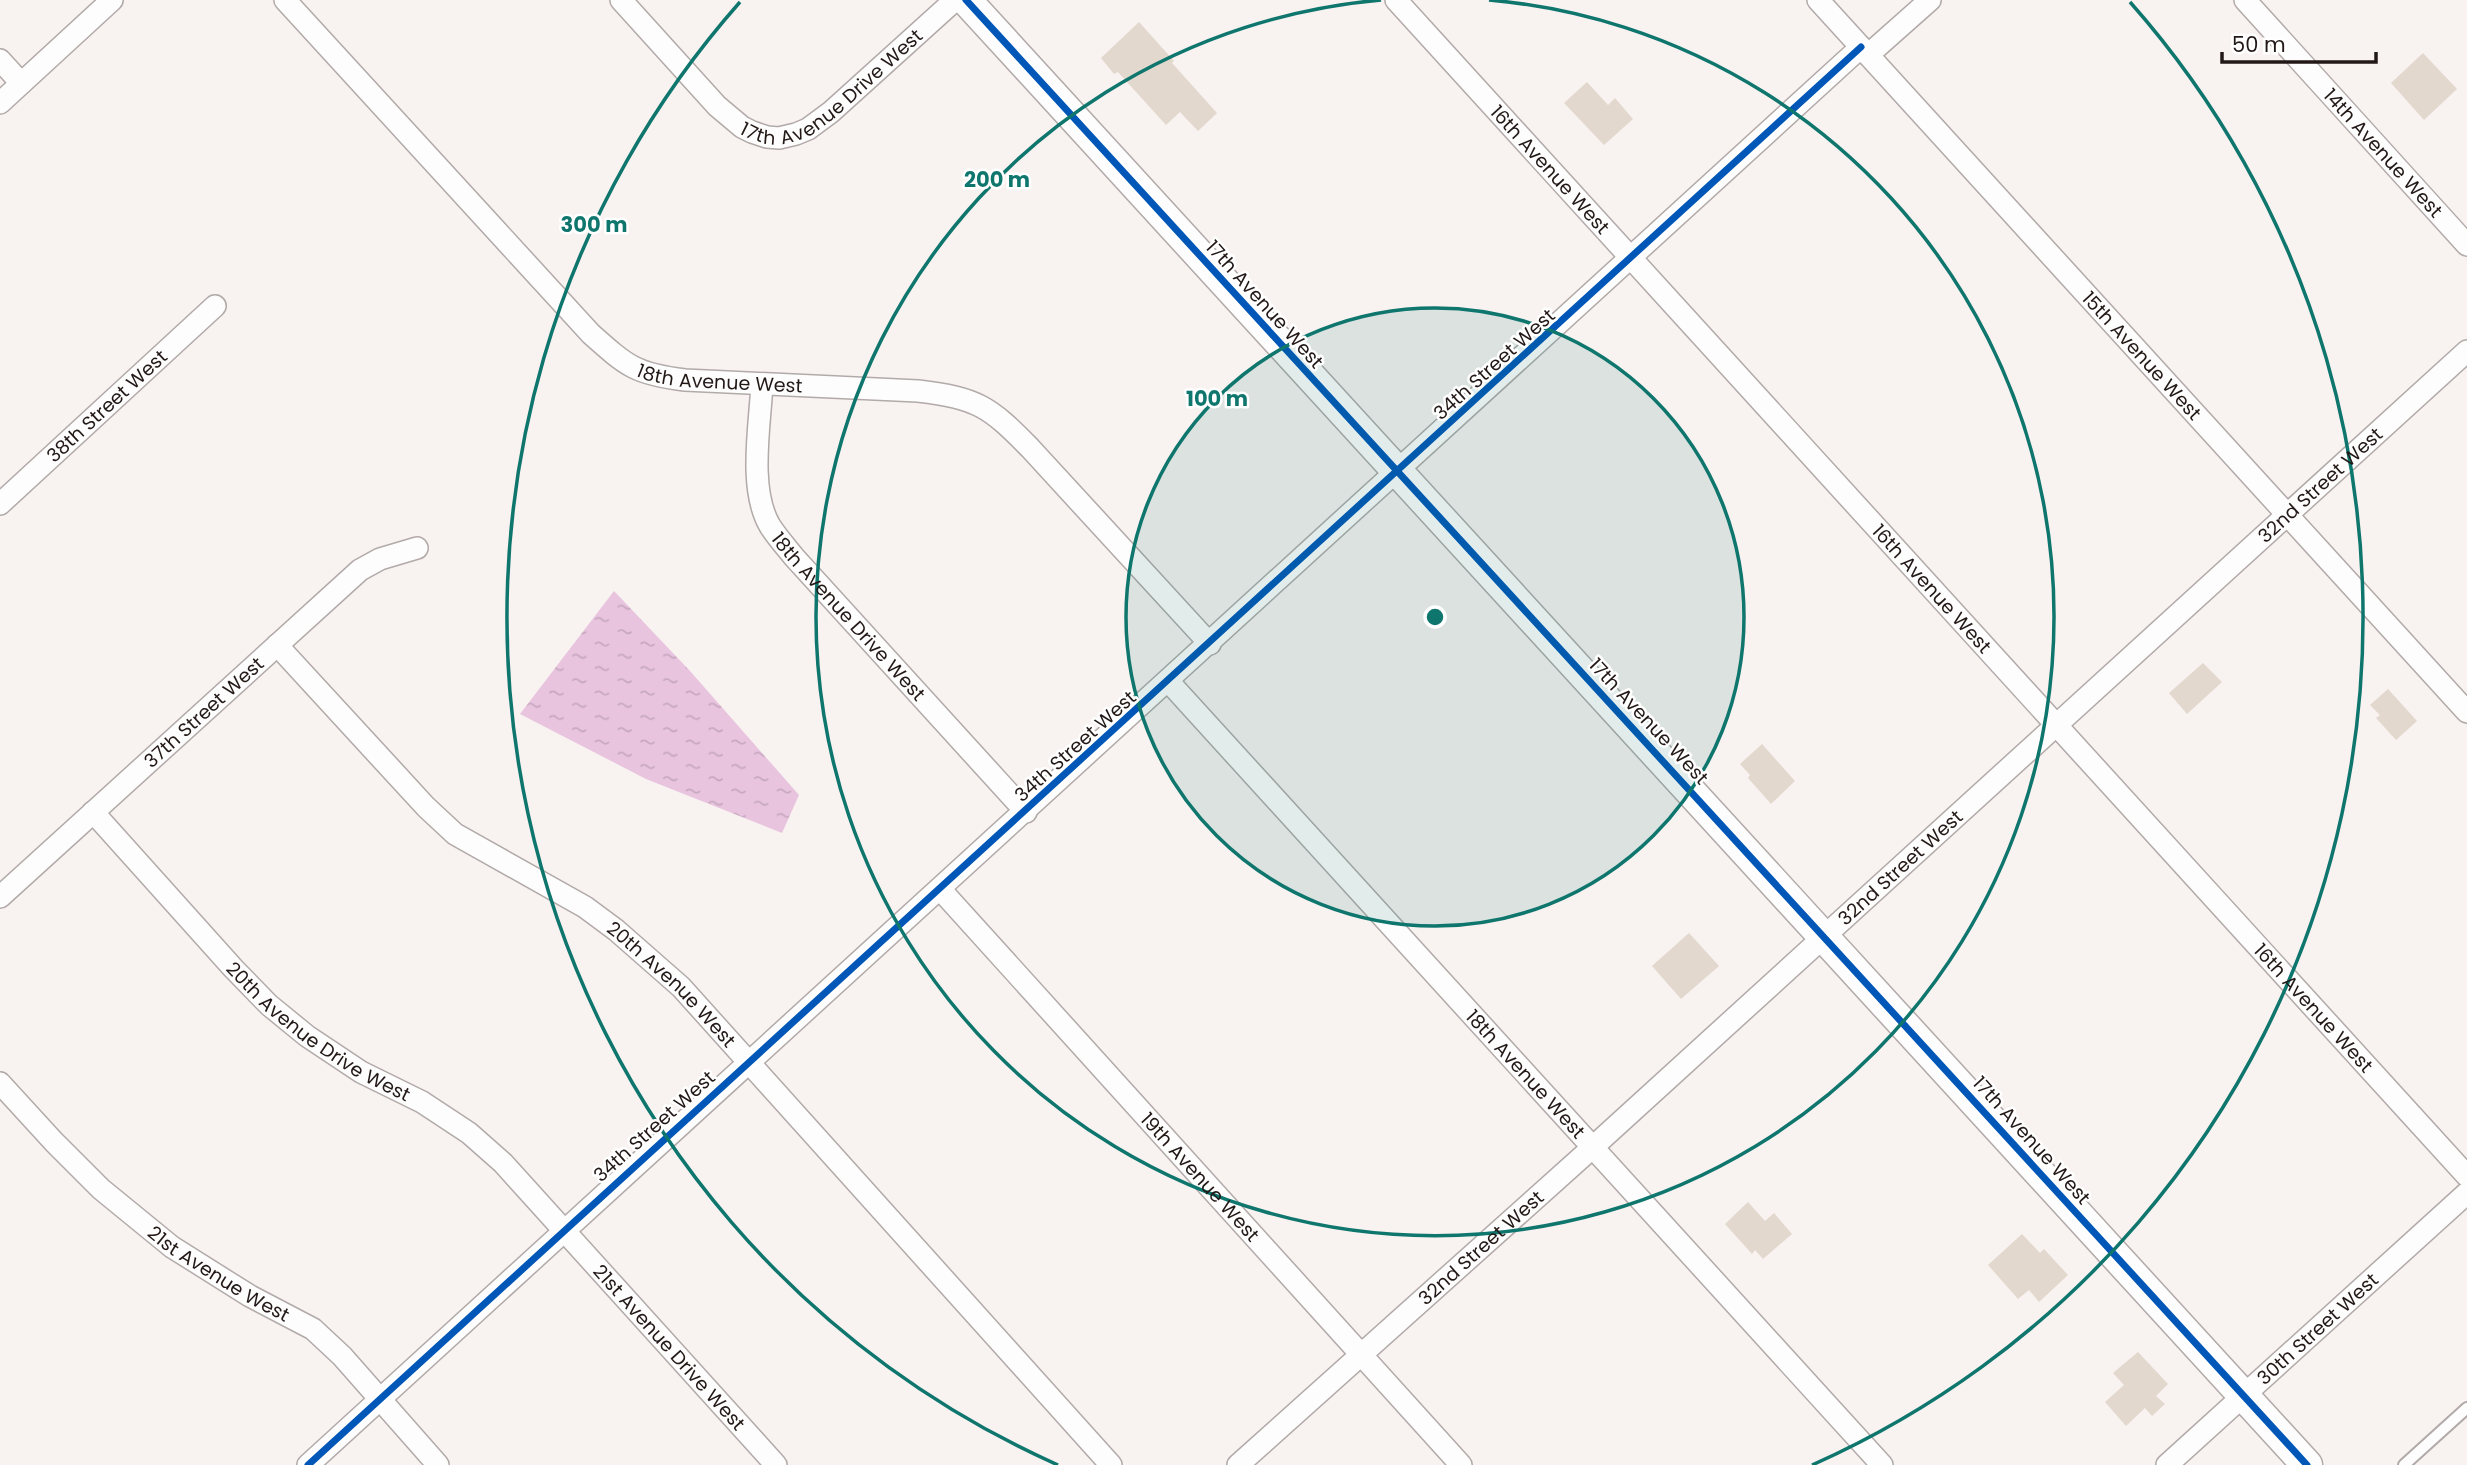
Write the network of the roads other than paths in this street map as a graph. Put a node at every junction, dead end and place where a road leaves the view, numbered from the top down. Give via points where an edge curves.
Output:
1 (112, 0) edge
2 (285, 0) edge
3 (621, 0) edge
4 (955, 0) edge
5 (966, 0) edge
6 (1396, 0) edge
7 (1818, 0) edge
8 (1930, 0) edge
9 (2245, 0) edge
10 (1865, 51) junction
11 (0, 60) edge
12 (21, 83) junction
13 (0, 103) edge
14 (2467, 245) edge
15 (1632, 259) junction
16 (215, 306) dead end
17 (2467, 351) edge
18 (762, 384) junction
19 (1398, 472) junction
20 (0, 504) edge
21 (2288, 514) junction
22 (418, 548) dead end
23 (1210, 644) junction
24 (277, 645) junction
25 (1168, 682) junction
26 (2467, 712) edge
27 (2055, 725) junction
28 (93, 812) junction
29 (1026, 812) junction
30 (940, 889) junction
31 (0, 897) edge
32 (1824, 935) junction
33 (748, 1062) junction
34 (0, 1083) edge
35 (1593, 1147) junction
36 (2467, 1176) edge
37 (2467, 1193) edge
38 (563, 1230) junction
39 (1361, 1356) junction
40 (2244, 1396) junction
41 (379, 1399) junction
42 (2467, 1408) edge
43 (308, 1465) edge
44 (438, 1465) edge
45 (776, 1465) edge
46 (1111, 1465) edge
47 (1238, 1465) edge
48 (1461, 1465) edge
49 (1882, 1465) edge
50 (2167, 1465) edge
51 (2307, 1465) edge
52 (2404, 1465) edge

1 - 12 street
2 - 18 street, 18th Avenue West via 591,334 620,359 652,376
3 - 4 street, 17th Avenue Drive West via 733,120 752,132 779,138 808,129 831,112
5 - 19 street, 17th Avenue West
6 - 15 street, 16th Avenue West
7 - 10 street, 15th Avenue West
8 - 10 street, 34th Street West
9 - 14 street, 14th Avenue West
10 - 15 street, 34th Street West
10 - 21 street, 15th Avenue West
11 - 12 street
12 - 13 street
15 - 19 street, 34th Street West
15 - 27 street, 16th Avenue West
16 - 20 street, 38th Street West
17 - 21 street, 32nd Street West
18 - 23 street, 18th Avenue West via 918,391 955,395 982,406 1030,448
18 - 29 street, 18th Avenue Drive West via 758,470 760,498 770,526
19 - 23 street, 34th Street West
19 - 32 street, 17th Avenue West
21 - 26 street, 15th Avenue West
21 - 27 street, 32nd Street West
22 - 24 street, 37th Street West via 360,570
23 - 25 street, 34th Street West
24 - 28 street, 37th Street West
24 - 33 street, 20th Avenue West via 454,834 616,930 681,987
25 - 29 street, 34th Street West
25 - 35 street, 18th Avenue West
27 - 32 street, 32nd Street West
27 - 36 street, 16th Avenue West
28 - 31 street, 37th Street West
28 - 38 street, 20th Avenue Drive West via 269,1005 361,1072 422,1102 469,1133
29 - 30 street, 34th Street West
30 - 33 street, 34th Street West
30 - 39 street, 19th Avenue West
32 - 35 street, 32nd Street West
32 - 40 street, 17th Avenue West
33 - 38 street, 34th Street West
33 - 46 street, 20th Avenue West
34 - 41 street, 21st Avenue West via 122,1208 198,1265 313,1329
35 - 39 street, 32nd Street West
35 - 49 street, 18th Avenue West
37 - 40 street, 30th Street West
38 - 41 street, 34th Street West
38 - 45 street, 21st Avenue Drive West
39 - 47 street, 32nd Street West
39 - 48 street, 19th Avenue West
40 - 50 street, 30th Street West
40 - 51 street, 17th Avenue West
41 - 43 street, 34th Street West
41 - 44 street, 21st Avenue West
42 - 52 lane

